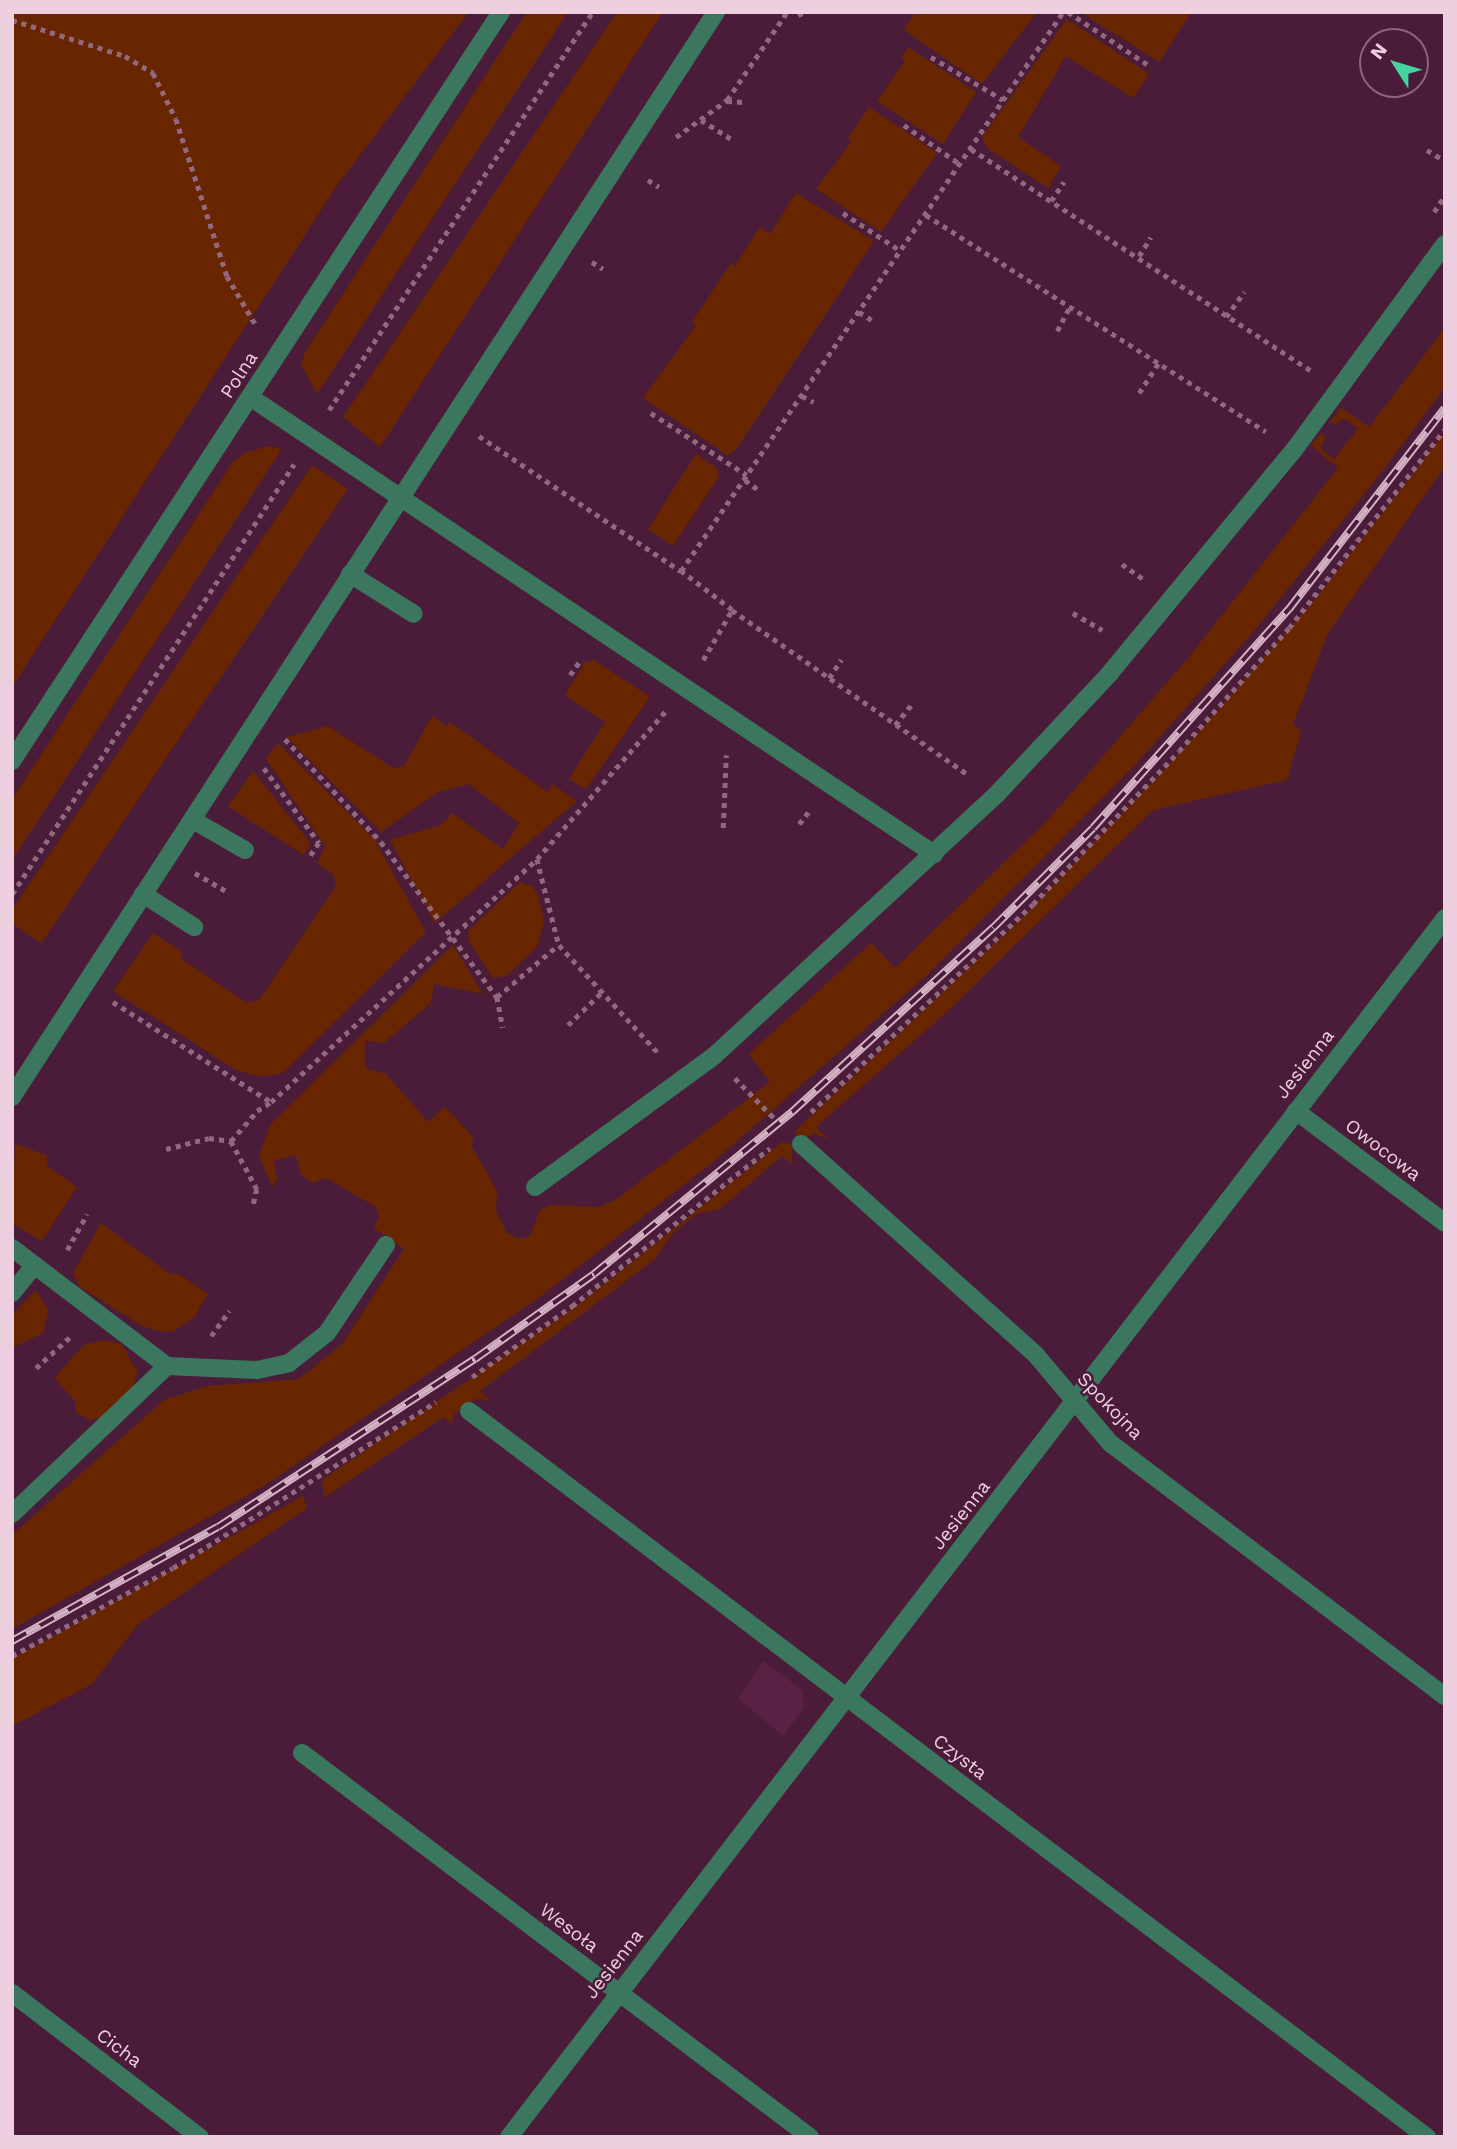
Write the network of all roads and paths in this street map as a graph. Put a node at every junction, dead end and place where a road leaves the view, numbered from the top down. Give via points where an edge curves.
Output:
1 (501, 12) edge
2 (716, 12) edge
3 (787, 12) edge
4 (799, 12) edge
5 (1066, 12) edge
6 (803, 18) dead end
7 (12, 20) edge
8 (931, 57) dead end
9 (1147, 64) dead end
10 (727, 100) junction
11 (1003, 100) junction
12 (744, 102) dead end
13 (700, 120) junction
14 (904, 125) dead end
15 (673, 140) dead end
16 (733, 140) dead end
17 (971, 149) junction
18 (1427, 150) dead end
19 (1445, 161) edge
20 (960, 164) junction
21 (642, 176) dead end
22 (1064, 182) dead end
23 (659, 187) dead end
24 (1051, 201) junction
25 (843, 214) dead end
26 (925, 214) junction
27 (1152, 237) dead end
28 (1445, 243) edge
29 (901, 251) junction
30 (1139, 256) junction
31 (1244, 292) dead end
32 (1070, 306) junction
33 (859, 312) junction
34 (1226, 317) junction
35 (872, 320) dead end
36 (1057, 331) dead end
37 (275, 358) junction
38 (1159, 362) junction
39 (1337, 389) junction
40 (1139, 393) dead end
41 (802, 396) junction
42 (250, 397) junction
43 (814, 402) dead end
44 (651, 413) dead end
45 (467, 428) dead end
46 (1445, 429) edge
47 (1294, 450) junction
48 (746, 477) junction
49 (761, 491) dead end
50 (399, 499) junction
51 (1122, 564) dead end
52 (681, 572) junction
53 (350, 574) junction
54 (1147, 581) dead end
55 (732, 610) junction
56 (1073, 612) dead end
57 (414, 614) dead end
58 (1106, 632) dead end
59 (841, 660) dead end
60 (828, 678) junction
61 (686, 688) junction
62 (913, 703) dead end
63 (260, 713) junction
64 (727, 716) junction
65 (895, 724) junction
66 (243, 739) junction
67 (12, 761) edge
68 (996, 795) junction
69 (193, 820) junction
70 (723, 828) dead end
71 (246, 850) dead end
72 (934, 854) junction
73 (309, 858) dead end
74 (537, 859) junction
75 (144, 894) junction
76 (1445, 918) edge
77 (194, 927) dead end
78 (451, 934) junction
79 (559, 945) junction
80 (86, 985) junction
81 (602, 992) junction
82 (497, 997) junction
83 (568, 1025) dead end
84 (503, 1027) dead end
85 (682, 1079) junction
86 (12, 1097) edge
87 (271, 1102) junction
88 (1296, 1111) junction
89 (806, 1117) dead end
90 (231, 1141) junction
91 (779, 1141) dead end
92 (802, 1144) dead end
93 (166, 1149) dead end
94 (535, 1188) dead end
95 (253, 1207) dead end
96 (1445, 1223) edge
97 (386, 1245) dead end
98 (12, 1248) edge
99 (35, 1265) junction
100 (12, 1293) edge
101 (96, 1312) junction
102 (167, 1366) junction
103 (36, 1368) dead end
104 (461, 1385) dead end
105 (439, 1401) dead end
106 (1075, 1401) junction
107 (469, 1411) dead end
108 (12, 1514) edge
109 (12, 1656) edge
110 (1445, 1696) edge
111 (846, 1697) junction
112 (302, 1753) dead end
113 (618, 1992) junction
114 (12, 1993) edge
115 (200, 2137) edge
116 (509, 2137) edge
117 (810, 2137) edge
118 (1427, 2137) edge

1 - 37 street, Polna
2 - 50 street
3 - 10 path
4 - 6 path
5 - 9 path
5 - 11 path
7 - 37 path via 125,56 153,73 176,118 227,276
8 - 11 path
10 - 12 path
10 - 13 path
11 - 17 path
13 - 15 path
13 - 16 path
14 - 20 path
17 - 20 path
17 - 24 path
18 - 19 path
20 - 26 path
21 - 23 path
22 - 24 path
24 - 30 path
25 - 29 path
26 - 29 path
26 - 32 path
27 - 30 path
28 - 39 street
29 - 33 path
30 - 34 path
31 - 34 path
32 - 36 path
32 - 38 path
33 - 35 path
33 - 41 path
34 - 39 path
37 - 42 street, Polna
38 - 40 path
38 - 47 path
39 - 47 street
41 - 43 path
41 - 48 path
42 - 50 street
42 - 67 street, Polna
44 - 48 path
45 - 52 path
46 - 89 path via 1289,628 1179,751 1033,904
47 - 68 street via 1110,673
48 - 49 path
48 - 52 path
50 - 53 street
50 - 61 street
51 - 54 path
52 - 55 path
53 - 57 street
53 - 63 street
55 - 60 path
55 - 61 path
56 - 58 path
59 - 60 path
60 - 65 path
61 - 64 street
61 - 74 path
62 - 65 path
63 - 66 street
63 - 78 path via 382,842
64 - 70 path
64 - 72 street
65 - 68 path
66 - 69 street
66 - 73 path via 319,843
68 - 72 street
69 - 71 street
69 - 75 street
72 - 85 street via 714,1056
74 - 78 path
74 - 79 path
75 - 77 street
75 - 80 street
76 - 88 street, Jesienna
78 - 82 path
78 - 87 path
79 - 81 path
79 - 82 path
80 - 86 street
80 - 87 path
81 - 83 path
81 - 85 path
82 - 84 path
85 - 94 street
87 - 90 path
88 - 96 street, Owocowa
88 - 106 street, Jesienna
90 - 93 path via 209,1138
90 - 95 path via 257,1189
91 - 104 path via 572,1306
92 - 106 street, Spokojna via 1036,1355
97 - 102 street via 327,1333 289,1363 257,1370
98 - 99 street
99 - 100 street
99 - 101 street
101 - 102 street
101 - 103 path
102 - 108 street
105 - 109 path via 173,1568
106 - 110 street, Spokojna via 1110,1443
106 - 111 street, Jesienna
107 - 111 street, Czysta
111 - 113 street, Jesienna
111 - 118 street, Czysta
112 - 113 street, Wesoła
113 - 116 street, Jesienna
113 - 117 street, Wesoła
114 - 115 street, Cicha

